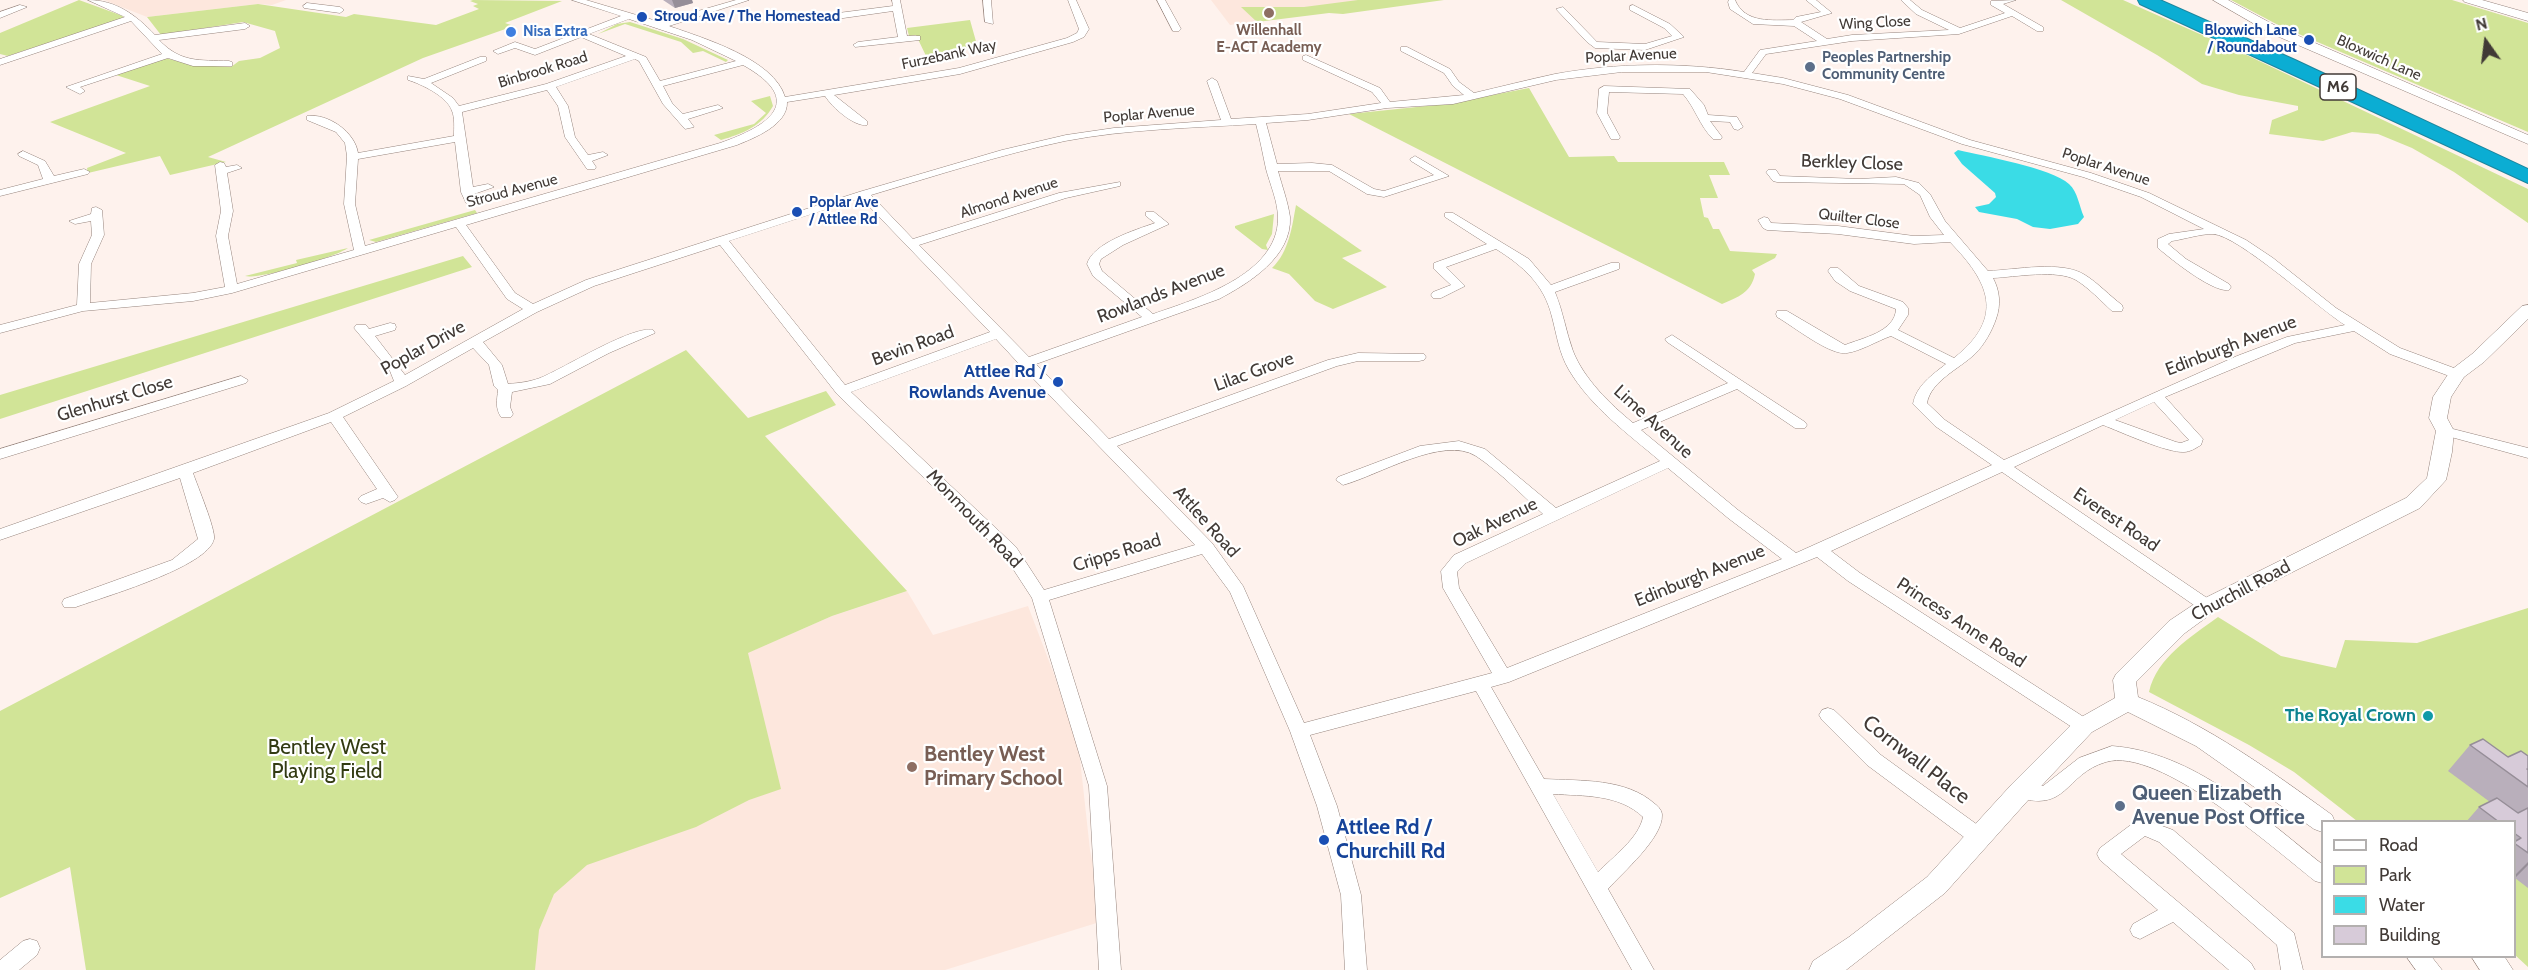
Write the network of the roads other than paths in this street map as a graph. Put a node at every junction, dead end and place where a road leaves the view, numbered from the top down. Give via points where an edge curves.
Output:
1 (92, 0) edge
2 (576, 0) edge
3 (745, 0) edge
4 (987, 0) edge
5 (1086, 0) edge
6 (1161, 0) edge
7 (1810, 0) edge
8 (1905, 0) edge
9 (2012, 0) edge
10 (2146, 0) edge
11 (2171, 0) edge
12 (2219, 0) edge
13 (2469, 0) edge
14 (1072, 1) edge
15 (1732, 2) dead end
16 (896, 4) edge
17 (340, 5) edge
18 (307, 6) dead end
19 (23, 7) dead end
20 (1633, 8) dead end
21 (1560, 9) dead end
22 (2013, 13) junction
23 (0, 15) edge
24 (628, 16) junction
25 (2528, 16) edge
26 (133, 17) junction
27 (1181, 17) dead end
28 (1170, 18) junction
29 (814, 19) dead end
30 (990, 22) dead end
31 (1796, 23) junction
32 (244, 26) dead end
33 (658, 26) junction
34 (1176, 29) dead end
35 (2040, 29) dead end
36 (1959, 31) junction
37 (581, 34) junction
38 (152, 38) junction
39 (917, 38) dead end
40 (903, 39) junction
41 (1824, 41) junction
42 (858, 45) dead end
43 (1404, 49) dead end
44 (498, 51) dead end
45 (168, 55) junction
46 (637, 55) junction
47 (1652, 57) junction
48 (1306, 58) dead end
49 (483, 59) dead end
50 (745, 61) junction
51 (0, 62) edge
52 (229, 64) dead end
53 (10, 68) dead end
54 (1582, 73) junction
55 (1747, 74) junction
56 (411, 78) dead end
57 (1212, 81) dead end
58 (424, 82) junction
59 (657, 85) junction
60 (550, 86) junction
61 (1604, 89) junction
62 (80, 91) dead end
63 (828, 93) junction
64 (1472, 97) junction
65 (783, 100) junction
66 (1387, 105) junction
67 (718, 108) dead end
68 (457, 110) junction
69 (332, 115) dead end
70 (681, 118) junction
71 (1703, 118) junction
72 (864, 120) dead end
73 (1227, 122) junction
74 (1260, 122) junction
75 (689, 127) dead end
76 (1738, 127) dead end
77 (1615, 136) dead end
78 (1717, 137) dead end
79 (460, 138) junction
80 (2528, 140) edge
81 (23, 154) dead end
82 (603, 154) dead end
83 (352, 157) junction
84 (1415, 159) dead end
85 (2528, 162) edge
86 (237, 168) dead end
87 (1271, 168) junction
88 (84, 172) dead end
89 (1773, 172) dead end
90 (2528, 177) edge
91 (49, 181) junction
92 (1116, 184) dead end
93 (488, 187) dead end
94 (0, 193) edge
95 (863, 194) junction
96 (1150, 214) dead end
97 (1449, 215) dead end
98 (1764, 220) dead end
99 (75, 221) dead end
100 (459, 223) junction
101 (2218, 230) junction
102 (1953, 238) junction
103 (722, 240) junction
104 (912, 243) junction
105 (1495, 245) junction
106 (361, 252) junction
107 (1615, 266) dead end
108 (1834, 271) dead end
109 (1986, 275) junction
110 (2225, 287) dead end
111 (232, 289) junction
112 (1548, 290) junction
113 (1437, 295) dead end
114 (83, 307) junction
115 (2117, 308) dead end
116 (532, 309) junction
117 (2528, 310) edge
118 (1782, 314) dead end
119 (1152, 319) junction
120 (390, 327) dead end
121 (2356, 327) junction
122 (0, 328) edge
123 (1891, 331) junction
124 (648, 333) dead end
125 (997, 334) junction
126 (1672, 339) dead end
127 (475, 342) junction
128 (1419, 357) dead end
129 (1026, 363) junction
130 (1954, 363) junction
131 (2457, 374) junction
132 (242, 381) dead end
133 (401, 383) junction
134 (1738, 383) junction
135 (506, 388) junction
136 (842, 391) junction
137 (2156, 396) junction
138 (506, 414) dead end
139 (334, 416) junction
140 (2102, 420) junction
141 (1800, 426) dead end
142 (1632, 429) junction
143 (2445, 431) junction
144 (1106, 445) junction
145 (2528, 453) edge
146 (0, 454) edge
147 (1669, 462) junction
148 (2002, 466) junction
149 (185, 471) junction
150 (1343, 480) dead end
151 (366, 499) dead end
152 (1554, 515) junction
153 (0, 534) edge
154 (1206, 547) junction
155 (1819, 550) junction
156 (1793, 559) junction
157 (70, 603) dead end
158 (1042, 605) junction
159 (2207, 606) junction
160 (1503, 677) junction
161 (1481, 684) junction
162 (2127, 702) junction
163 (1828, 715) dead end
164 (2084, 726) junction
165 (1299, 731) junction
166 (1539, 786) junction
167 (2021, 791) junction
168 (2321, 821) edge
169 (1979, 837) junction
170 (2321, 874) edge
171 (1596, 887) junction
172 (2174, 910) junction
173 (2140, 930) dead end
174 (30, 948) dead end
175 (2417, 958) edge
176 (2485, 958) edge
177 (4, 970) edge
178 (1110, 970) edge
179 (1356, 970) edge
180 (1642, 970) edge
181 (1822, 970) edge
182 (2244, 970) edge
183 (2292, 970) edge
184 (2431, 970) edge
185 (2499, 970) edge

1 - 26 street
2 - 24 street
3 - 33 street
4 - 30 street
5 - 14 street
6 - 28 street
7 - 31 street via 1828,13
8 - 36 street via 1919,12
9 - 22 street via 1994,3
10 - 90 highway, M6
11 - 85 highway, M6
12 - 80 street, Bloxwich Lane via 2274,30
13 - 25 street
14 - 63 street, Furzebank Way via 1084,29 1070,40 960,71
15 - 31 street via 1732,7 1761,25
16 - 29 street
16 - 40 street
17 - 18 street
19 - 23 street
20 - 47 street via 1679,37
21 - 47 street via 1595,45 1635,45
22 - 35 street
22 - 36 street, Wing Close
24 - 33 street
24 - 37 street
26 - 38 street
26 - 51 street
27 - 28 street
28 - 34 street
31 - 41 street
32 - 38 street
33 - 50 street
36 - 41 street, Wing Close
37 - 44 street via 535,52 515,45
37 - 46 street
38 - 45 street
39 - 40 street
40 - 42 street
41 - 55 street, Wing Close via 1763,52
43 - 64 street via 1447,72
45 - 52 street via 193,63
45 - 62 street via 70,87
46 - 59 street via 649,66
46 - 60 street, Binbrook Road
47 - 54 street, Poplar Avenue
47 - 55 street, Poplar Avenue
48 - 66 street via 1376,90
49 - 58 street
50 - 59 street
50 - 65 street via 772,81
51 - 53 street
54 - 61 street
54 - 64 street, Poplar Avenue
55 - 101 street, Poplar Avenue via 1844,97 1966,142 2115,184
56 - 58 street
57 - 73 street
58 - 68 street
59 - 70 street
60 - 68 street, Binbrook Road
60 - 82 street via 563,106 570,137 588,163
61 - 71 street via 1686,91 1700,106
61 - 77 street via 1602,114
63 - 65 street, Furzebank Way
63 - 72 street via 833,101
64 - 66 street, Poplar Avenue
65 - 100 street, Stroud Avenue via 771,123 741,139
66 - 74 street, Poplar Avenue
67 - 70 street
68 - 79 street
69 - 83 street via 314,119 338,128 348,139
70 - 75 street
71 - 76 street via 1733,119
71 - 78 street
73 - 74 street, Poplar Avenue
73 - 95 street, Poplar Avenue via 1066,138
74 - 87 street, Rowlands Avenue
79 - 83 street
79 - 93 street via 469,196
81 - 91 street via 41,162 48,170
83 - 106 street via 348,188
84 - 87 street via 1443,176 1384,194 1371,192 1332,168
86 - 111 street via 220,168 226,211 222,236
87 - 119 street, Rowlands Avenue via 1284,218 1279,242 1237,285
88 - 91 street
89 - 102 street, Berkley Close via 1777,179 1907,182 1927,193 1933,214
91 - 94 street
92 - 104 street, Almond Avenue via 1063,195
95 - 103 street, Poplar Drive
95 - 104 street, Attlee Road
96 - 119 street via 1163,224 1102,252 1093,264 1097,273
97 - 105 street, Lime Avenue
98 - 102 street, Quilter Close via 1767,226 1914,240
99 - 114 street via 96,213 98,235 85,264
100 - 106 street, Stroud Avenue
100 - 116 street via 511,296
101 - 110 street via 2169,238 2162,245
101 - 121 street, Poplar Avenue via 2269,261
102 - 109 street, Berkley Close
103 - 116 street, Poplar Drive via 590,283
103 - 136 street, Monmouth Road
104 - 125 street, Attlee Road
105 - 112 street, Lime Avenue via 1525,262
105 - 113 street via 1438,266 1459,286
106 - 111 street, Stroud Avenue
107 - 112 street
108 - 123 street via 1841,282 1902,308 1902,315
109 - 115 street via 2073,274
109 - 130 street, Berkley Close via 1992,303 1988,325 1974,347
111 - 114 street, Stroud Avenue via 193,297
112 - 142 street, Lime Avenue via 1576,370 1609,411
114 - 122 street, Stroud Avenue
116 - 127 street, Poplar Drive
117 - 131 street, Churchill Road
118 - 123 street via 1845,350
119 - 129 street, Rowlands Avenue
120 - 133 street via 364,331 396,370
121 - 131 street, Poplar Avenue via 2395,351
121 - 137 street, Edinburgh Avenue via 2292,340
123 - 130 street
124 - 135 street via 604,350 545,382
125 - 129 street, Attlee Road
125 - 136 street, Bevin Road
126 - 134 street
127 - 133 street, Poplar Drive
127 - 135 street via 492,357 500,370 501,386
128 - 144 street, Lilac Grove via 1358,357 1333,363
129 - 144 street, Attlee Road
130 - 148 street, Berkley Close via 1921,395 1920,404 1940,423
131 - 143 street, Churchill Road via 2442,397 2438,418
132 - 146 street, Glenhurst Close
133 - 139 street, Poplar Drive
134 - 141 street
134 - 142 street
135 - 138 street
136 - 158 street, Monmouth Road via 1010,551
137 - 140 street, Edinburgh Avenue
137 - 140 street, Edinburgh Avenue via 2196,442 2183,448 2173,446
139 - 149 street, Poplar Drive
139 - 151 street via 388,494
140 - 148 street, Edinburgh Avenue
142 - 147 street, Lime Avenue
143 - 145 street
143 - 159 street, Churchill Road via 2436,480 2413,503
144 - 154 street, Attlee Road
147 - 152 street, Oak Avenue
147 - 156 street, Lime Avenue
148 - 155 street, Edinburgh Avenue
148 - 159 street, Everest Road
149 - 153 street, Poplar Drive
149 - 157 street via 206,540 178,564
150 - 152 street via 1425,449 1459,446 1480,453
152 - 160 street, Oak Avenue via 1460,559 1449,571 1450,588
154 - 158 street, Cripps Road
154 - 165 street, Attlee Road via 1238,590
155 - 156 street, Edinburgh Avenue
155 - 164 street, Princess Anne Road via 1854,577
156 - 160 street, Edinburgh Avenue
158 - 178 street, Monmouth Road via 1098,786
159 - 162 street, Churchill Road via 2177,627 2124,680
160 - 161 street, Edinburgh Avenue
161 - 165 street, Edinburgh Avenue
161 - 166 street
162 - 164 street
162 - 168 street via 2151,711 2241,764
163 - 169 street, Cornwall Place via 1874,760
164 - 167 street
165 - 179 street, Attlee Road via 1327,806 1351,895
166 - 171 street
166 - 171 street via 1621,794 1636,799 1653,814 1654,821 1646,833
167 - 169 street
167 - 170 street via 2047,794 2082,765 2112,753 2138,755 2195,780
169 - 181 street via 1936,885
171 - 180 street
172 - 173 street
172 - 182 street
172 - 183 street via 2107,854 2144,827 2166,836 2287,940
174 - 177 street
175 - 184 street
176 - 185 street

